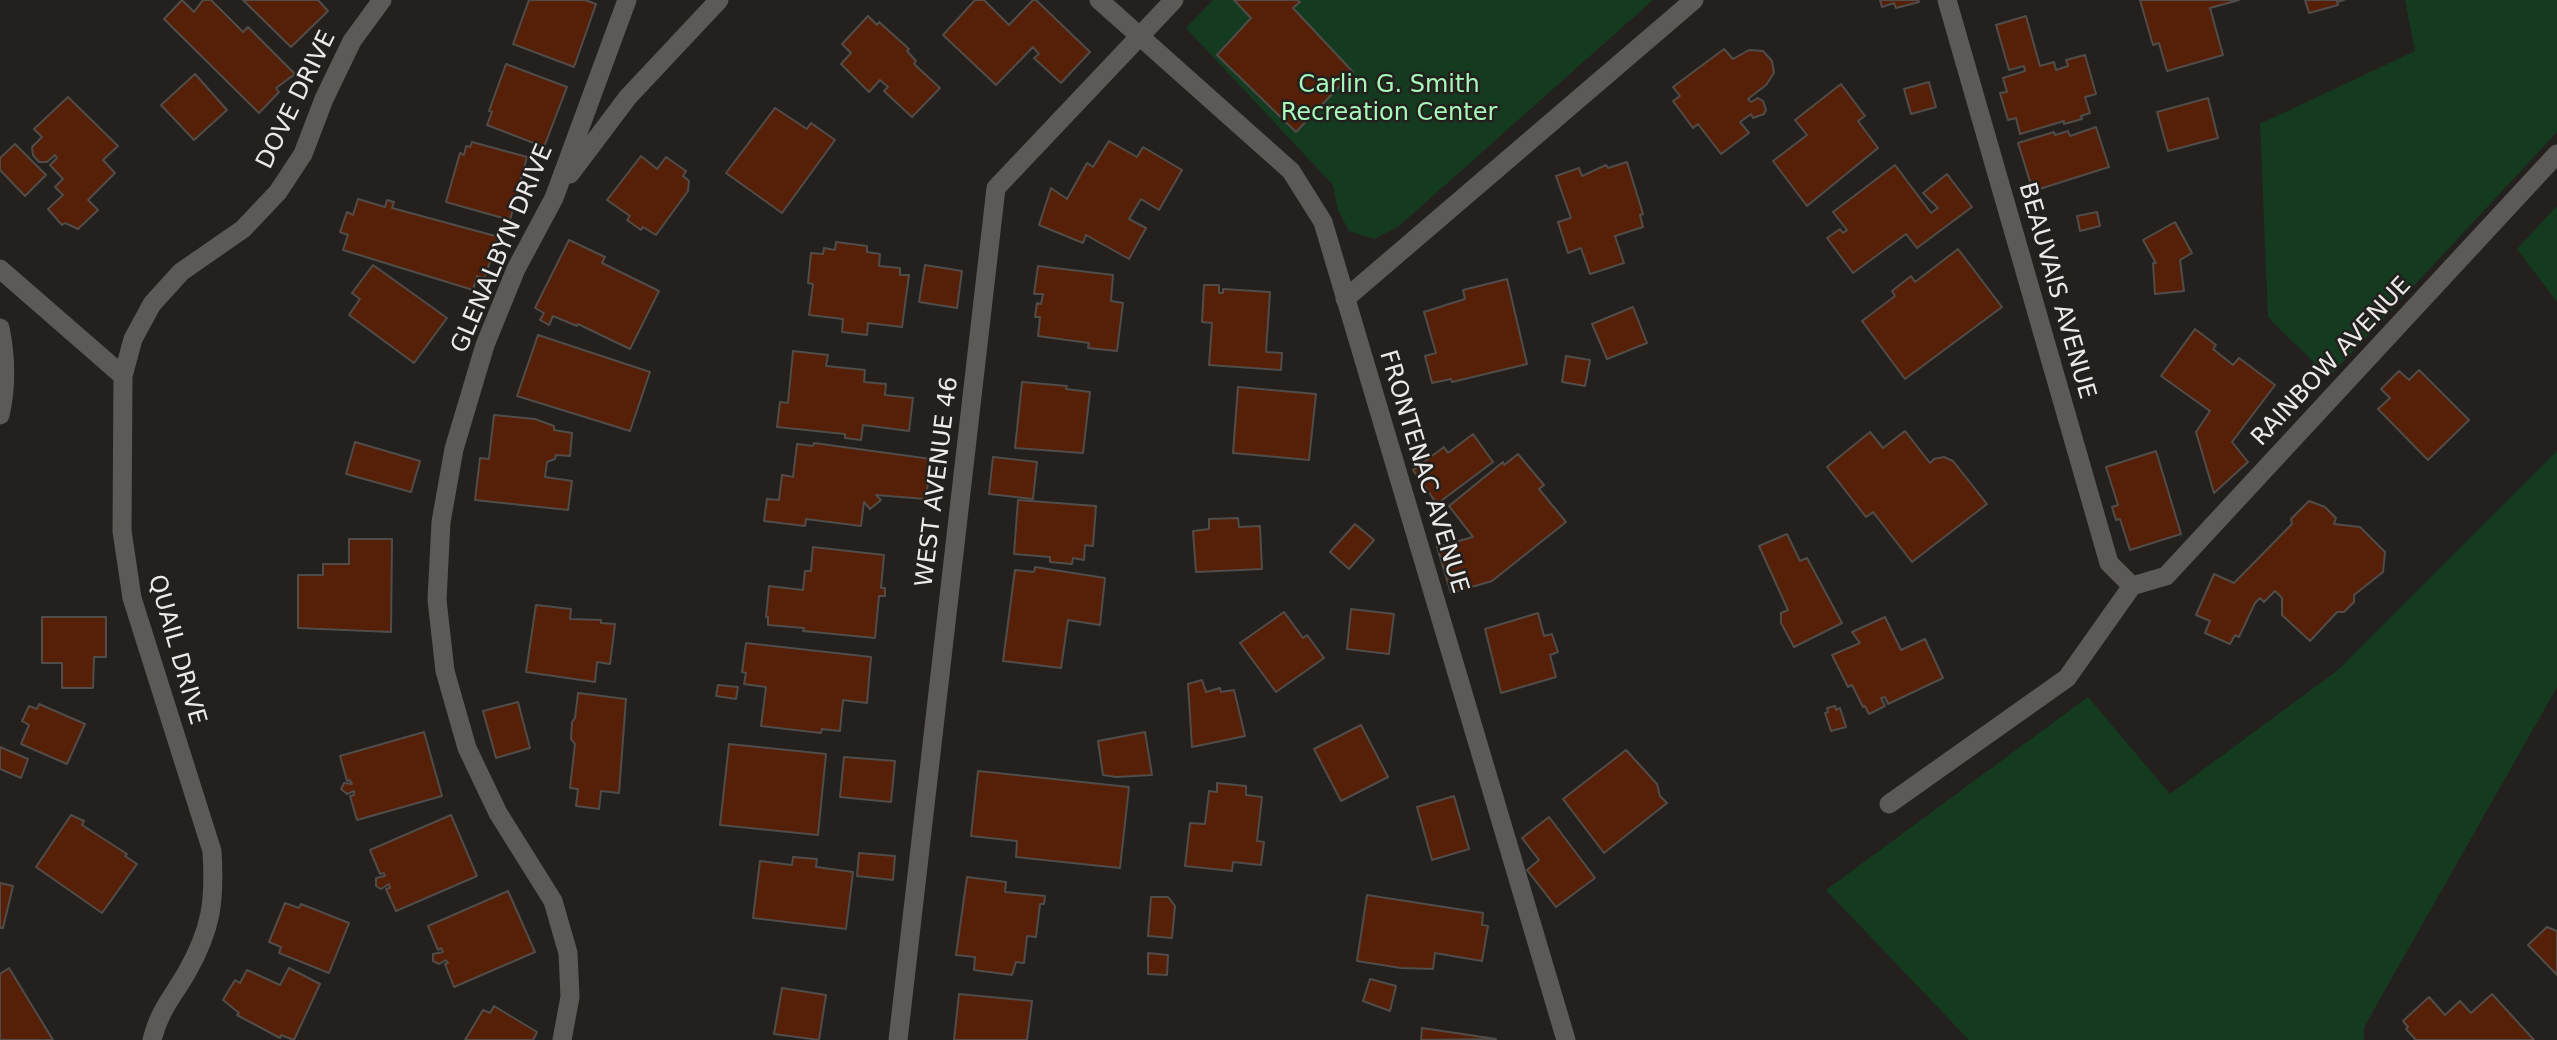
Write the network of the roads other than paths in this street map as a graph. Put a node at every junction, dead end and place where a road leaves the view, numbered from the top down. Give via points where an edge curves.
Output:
1 (382, 0) edge
2 (627, 0) edge
3 (719, 0) edge
4 (1099, 0) edge
5 (1174, 0) edge
6 (1694, 0) edge
7 (1947, 0) edge
8 (1139, 36) junction
9 (2557, 154) edge
10 (554, 198) junction
11 (0, 269) edge
12 (1345, 299) junction
13 (0, 328) edge
14 (123, 376) junction
15 (0, 415) edge
16 (2132, 586) junction
17 (1889, 804) dead end
18 (152, 1040) edge
19 (562, 1040) edge
20 (898, 1040) edge
21 (1566, 1040) edge

1 - 14 street, DOVE DRIVE via 352,41 303,154 278,192 243,229 181,272 152,304 133,339
2 - 10 street, GLENALBYN DRIVE
3 - 10 street via 628,97
4 - 8 street, FRONTENAC AVENUE
5 - 8 street, WEST AVENUE 46
6 - 12 street
7 - 16 street, BEAUVAIS AVENUE via 2109,563
8 - 12 street, FRONTENAC AVENUE via 1291,171 1323,222
8 - 20 street, WEST AVENUE 46 via 996,188
9 - 16 street, RAINBOW AVENUE via 2166,576
10 - 19 street, GLENALBYN DRIVE via 516,269 485,345 454,449 441,522 437,600 445,671 467,748 498,813 553,901 568,953 570,997
11 - 14 street
12 - 21 street, FRONTENAC AVENUE
13 - 15 street via 6,358
14 - 18 street, QUAIL DRIVE via 122,531 132,598 212,851 214,890 206,932 187,973 162,1010
16 - 17 street via 2067,678

